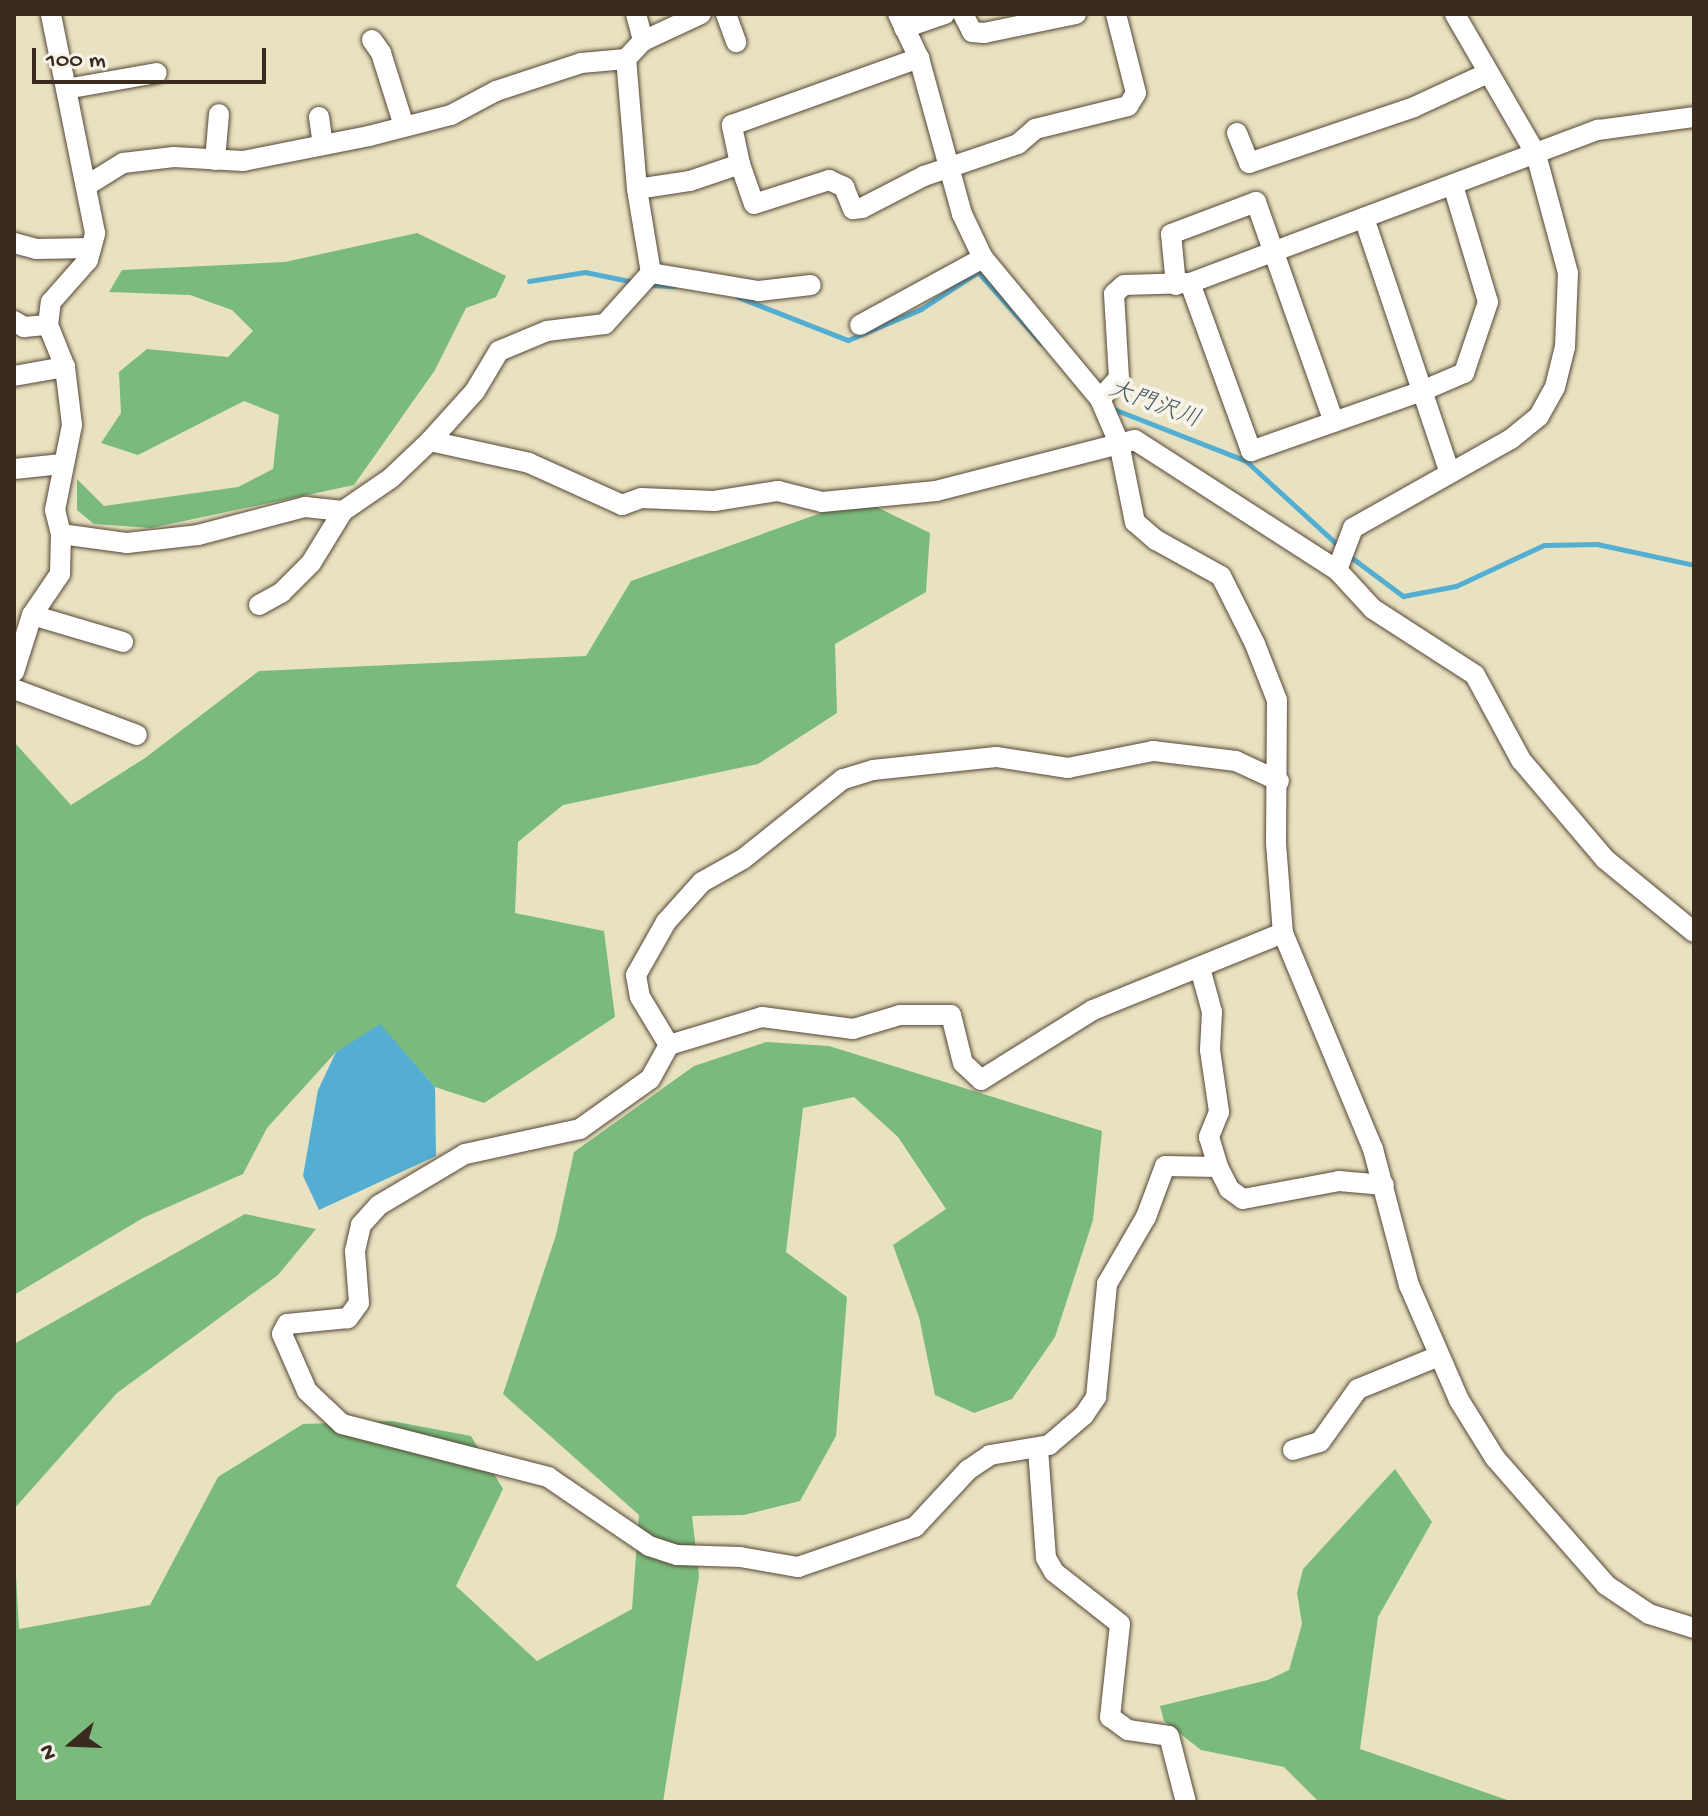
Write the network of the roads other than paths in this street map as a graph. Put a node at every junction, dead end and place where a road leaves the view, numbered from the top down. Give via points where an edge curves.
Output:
1 (51, 14) edge
2 (636, 14) edge
3 (701, 14) edge
4 (726, 14) edge
5 (945, 14) edge
6 (963, 14) edge
7 (1076, 14) edge
8 (1116, 14) edge
9 (1455, 14) edge
10 (901, 21) edge
11 (372, 40) dead end
12 (643, 41) junction
13 (736, 42) dead end
14 (919, 58) junction
15 (626, 59) junction
16 (157, 73) dead end
17 (1488, 73) junction
18 (66, 89) junction
19 (219, 114) dead end
20 (319, 117) dead end
21 (1694, 117) edge
22 (404, 126) junction
23 (1237, 133) dead end
24 (323, 145) junction
25 (1536, 154) junction
26 (215, 160) junction
27 (740, 164) junction
28 (950, 168) junction
29 (1453, 185) junction
30 (86, 186) junction
31 (637, 189) junction
32 (1364, 218) junction
33 (14, 243) edge
34 (91, 248) junction
35 (1276, 251) junction
36 (983, 258) junction
37 (651, 273) junction
38 (1183, 284) junction
39 (811, 285) dead end
40 (14, 321) edge
41 (48, 325) junction
42 (860, 325) dead end
43 (65, 367) junction
44 (14, 376) edge
45 (1422, 391) junction
46 (1100, 399) junction
47 (1334, 422) junction
48 (430, 441) junction
49 (1119, 443) junction
50 (62, 464) junction
51 (14, 469) edge
52 (1450, 473) junction
53 (343, 511) junction
54 (61, 534) junction
55 (1343, 554) junction
56 (259, 605) dead end
57 (32, 615) junction
58 (123, 642) dead end
59 (16, 660) edge
60 (14, 689) edge
61 (137, 735) dead end
62 (1279, 781) junction
63 (1694, 932) edge
64 (1283, 933) junction
65 (1200, 968) junction
66 (669, 1045) junction
67 (1218, 1167) junction
68 (1384, 1185) junction
69 (1439, 1356) junction
70 (1038, 1449) junction
71 (1293, 1450) dead end
72 (1694, 1628) edge
73 (1186, 1802) edge

1 - 18 street
2 - 12 street
3 - 12 street
4 - 13 street
5 - 10 street
6 - 7 street via 972,32 984,33
8 - 28 street via 1136,93 1128,106 1035,129 1018,144
9 - 17 street
10 - 14 street
11 - 22 street
12 - 15 street
14 - 27 street via 732,125
14 - 28 street
15 - 22 street via 581,63 496,91 451,115
15 - 31 street
16 - 18 street
17 - 23 street via 1414,107 1249,163
17 - 25 street
18 - 30 street
19 - 26 street
20 - 24 street
21 - 25 street via 1598,130
22 - 24 street
24 - 26 street via 243,161
25 - 29 street
25 - 52 street via 1568,273 1561,367 1539,416 1511,439
26 - 30 street via 174,157 123,163
27 - 28 street via 754,204 829,180 844,187 853,209
27 - 31 street via 690,181
28 - 36 street via 962,214
29 - 32 street
29 - 45 street via 1488,302 1464,373
30 - 34 street via 95,233
31 - 37 street
32 - 35 street
32 - 45 street
33 - 34 street via 36,249
34 - 41 street via 88,260 51,302
35 - 38 street
35 - 38 street via 1256,202 1171,234
35 - 47 street
36 - 42 street
36 - 46 street
37 - 39 street via 759,291
37 - 48 street via 605,324 547,331 499,351 475,391
38 - 46 street via 1124,285 1114,294 1119,378
38 - 47 street via 1251,451
40 - 41 street via 24,327
41 - 43 street
43 - 44 street
43 - 50 street via 72,425
45 - 47 street
45 - 52 street
46 - 49 street
48 - 49 street via 529,463 622,505 641,498 714,501 778,491 822,502 910,495
48 - 53 street via 391,478
49 - 55 street via 1135,440
49 - 62 street via 1135,522 1156,540 1221,576 1236,601 1277,700
50 - 51 street
50 - 54 street via 55,510
52 - 55 street via 1353,528
53 - 54 street via 305,507 198,535 127,543
53 - 56 street via 311,563 282,592
54 - 57 street via 60,574
55 - 63 street via 1373,609 1475,675 1521,760 1605,859
57 - 58 street
57 - 59 street
60 - 61 street
62 - 64 street via 1276,843
62 - 66 street via 1236,761 1153,751 1068,768 996,757 873,770 843,779 743,859 702,882 666,922 636,975 640,997
64 - 65 street
64 - 68 street
65 - 66 street via 1093,1010 981,1080 963,1063 951,1015 900,1015 853,1029 762,1017
65 - 67 street via 1212,1012 1210,1050 1219,1112 1209,1137
66 - 70 street via 650,1079 580,1129 465,1154 379,1205 361,1225 355,1251 359,1303 348,1318 287,1324 282,1334 288,1356 323,1411 342,1424 548,1477 649,1546 677,1555 740,1557 778,1567 798,1567 896,1537 915,1527 968,1470 990,1455
67 - 68 street via 1229,1189 1243,1199 1339,1181
67 - 70 street via 1165,1166 1146,1217 1107,1284 1096,1397 1084,1415
68 - 69 street via 1409,1285
69 - 71 street via 1358,1389 1320,1442
69 - 72 street via 1495,1458 1606,1585 1649,1614
70 - 73 street via 1046,1558 1054,1572 1120,1624 1110,1717 1128,1730 1169,1736

